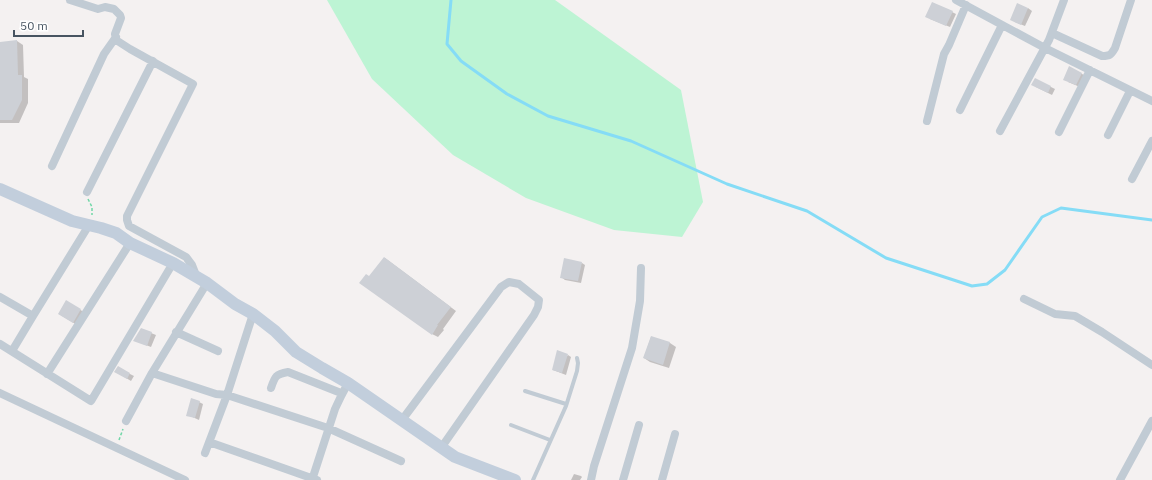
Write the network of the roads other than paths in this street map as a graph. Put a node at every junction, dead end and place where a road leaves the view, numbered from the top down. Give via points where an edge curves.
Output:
1 (70, 0) edge
2 (956, 0) edge
3 (1064, 0) edge
4 (1131, 0) edge
5 (966, 5) junction
6 (1002, 25) junction
7 (1052, 33) junction
8 (116, 37) junction
9 (1045, 48) junction
10 (153, 62) junction
11 (1090, 70) junction
12 (1130, 91) junction
13 (1152, 101) edge
14 (960, 110) dead end
15 (926, 121) dead end
16 (1000, 131) dead end
17 (1059, 132) dead end
18 (1108, 135) dead end
19 (1152, 141) edge
20 (52, 166) dead end
21 (1132, 179) dead end
22 (0, 189) edge
23 (87, 192) road end
24 (90, 226) junction
25 (130, 243) junction
26 (173, 263) junction
27 (641, 268) dead end
28 (202, 280) junction
29 (0, 297) edge
30 (1024, 299) dead end
31 (253, 314) junction
32 (33, 316) junction
33 (176, 332) junction
34 (0, 344) edge
35 (218, 351) dead end
36 (12, 352) junction
37 (577, 358) dead end
38 (1152, 366) edge
39 (152, 373) junction
40 (47, 374) junction
41 (271, 388) dead end
42 (345, 388) junction
43 (525, 391) dead end
44 (0, 393) edge
45 (227, 395) junction
46 (566, 404) junction
47 (402, 420) junction
48 (126, 421) road end
49 (1152, 421) edge
50 (639, 424) dead end
51 (511, 425) dead end
52 (328, 428) junction
53 (675, 434) dead end
54 (550, 440) junction
55 (209, 442) junction
56 (442, 448) junction
57 (205, 453) dead end
58 (401, 461) dead end
59 (314, 479) edge
60 (185, 480) edge
61 (514, 480) edge
62 (533, 480) edge
63 (591, 480) edge
64 (623, 480) edge
65 (662, 480) edge
66 (1120, 480) edge

1 - 8 street via 98,9 114,9 121,18
2 - 5 street
3 - 7 street
4 - 7 street via 1111,55 1102,56
5 - 6 street
5 - 15 street via 944,54
6 - 9 street
6 - 14 street
7 - 9 street
8 - 10 street via 116,40
8 - 20 street via 104,54
9 - 11 street
9 - 16 street
10 - 23 street
10 - 28 street via 193,84 127,220 129,226 186,257
11 - 12 street
11 - 17 street
12 - 13 street
12 - 18 street
19 - 21 street
22 - 24 street via 72,221
24 - 25 street via 116,233
24 - 32 street
25 - 26 street
25 - 40 street
26 - 28 street
26 - 40 street via 91,401
27 - 63 street via 640,301 632,348
28 - 31 street
28 - 33 street
29 - 32 street
30 - 38 street via 1056,314 1075,316
31 - 42 street via 296,352 322,368
31 - 45 street
32 - 36 street
33 - 35 street
33 - 39 street
34 - 36 street
36 - 40 street
37 - 46 lane via 577,371
39 - 45 street via 216,394
39 - 48 street
41 - 42 street via 278,373 288,372
42 - 47 street
42 - 52 street
43 - 46 lane
44 - 60 street
45 - 52 street
45 - 55 street
46 - 54 lane
47 - 56 street
47 - 56 street via 501,287 509,282 519,284 539,300 538,307
49 - 66 street
50 - 64 street
51 - 54 lane
52 - 58 street
52 - 59 street
53 - 65 street
54 - 62 lane
55 - 57 street
55 - 59 street
56 - 61 street via 455,457

